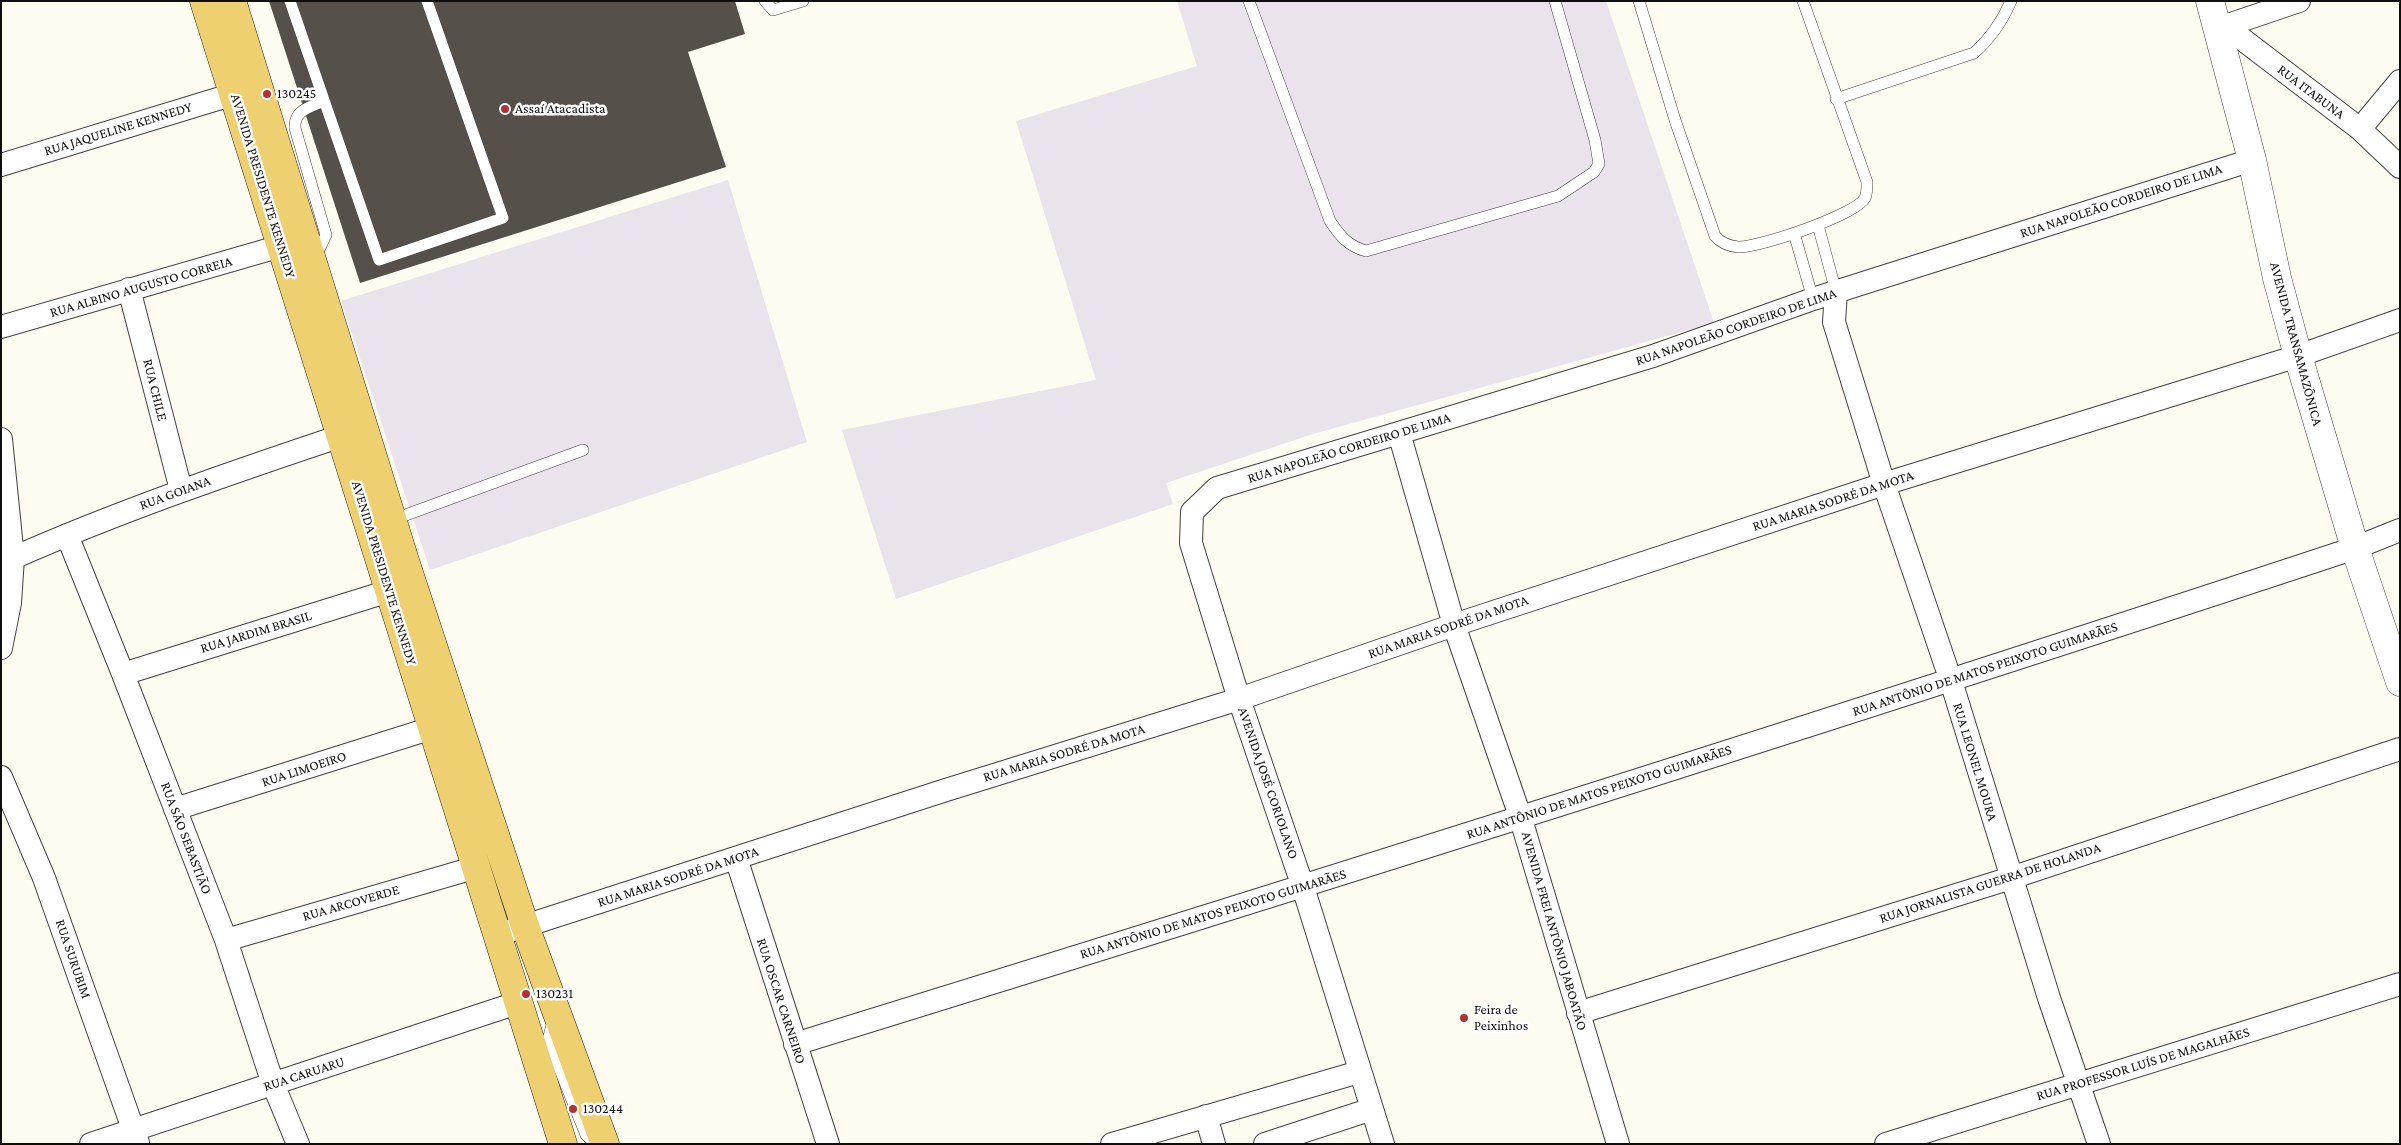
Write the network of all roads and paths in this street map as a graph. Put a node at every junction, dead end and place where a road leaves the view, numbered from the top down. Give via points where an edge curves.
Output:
1 (204, 1) edge
2 (232, 1) edge
3 (290, 1) edge
4 (427, 1) edge
5 (765, 1) edge
6 (803, 1) edge
7 (1250, 1) edge
8 (1555, 1) edge
9 (1639, 1) edge
10 (1803, 1) edge
11 (2011, 1) edge
12 (2210, 1) edge
13 (2299, 1) edge
14 (2222, 27) junction
15 (2400, 81) edge
16 (234, 94) junction
17 (1836, 99) junction
18 (323, 101) junction
19 (2360, 129) junction
20 (2252, 160) junction
21 (1, 165) edge
22 (2400, 167) edge
23 (1818, 225) junction
24 (1794, 233) junction
25 (281, 246) junction
26 (313, 263) junction
27 (129, 289) junction
28 (1836, 292) junction
29 (1813, 299) junction
30 (2400, 320) edge
31 (1834, 322) junction
32 (1, 327) edge
33 (2298, 356) junction
34 (1399, 433) junction
35 (341, 436) junction
36 (1, 440) edge
37 (583, 450) dead end
38 (1884, 484) junction
39 (1217, 488) joint
40 (181, 490) junction
41 (392, 520) junction
42 (2400, 530) edge
43 (67, 535) junction
44 (2355, 548) junction
45 (13, 558) junction
46 (389, 591) junction
47 (1454, 625) junction
48 (1, 648) edge
49 (123, 674) junction
50 (1950, 681) junction
51 (2400, 682) edge
52 (1239, 699) junction
53 (432, 728) junction
54 (2400, 749) edge
55 (1, 777) edge
56 (175, 809) junction
57 (1520, 816) junction
58 (736, 858) junction
59 (477, 866) junction
60 (2011, 878) junction
61 (1302, 887) junction
62 (525, 926) junction
63 (497, 935) junction
64 (226, 940) junction
65 (2400, 984) edge
66 (517, 1003) junction
67 (556, 1009) junction
68 (1578, 1013) junction
69 (795, 1044) junction
70 (1359, 1072) junction
71 (273, 1084) junction
72 (2079, 1085) junction
73 (1372, 1109) junction
74 (1206, 1116) junction
75 (136, 1137) edge
76 (91, 1144) edge
77 (298, 1144) edge
78 (563, 1144) edge
79 (596, 1144) edge
80 (605, 1144) edge
81 (828, 1144) edge
82 (1112, 1144) edge
83 (1214, 1144) edge
84 (1265, 1144) edge
85 (1383, 1144) edge
86 (1618, 1144) edge
87 (1886, 1144) edge
88 (2099, 1144) edge

1 - 16 main road, AVENIDA PRESIDENTE KENNEDY
2 - 26 main road, AVENIDA PRESIDENTE KENNEDY
3 - 18 lane
4 - 18 lane via 503,218 379,260
5 - 6 lane via 773,10
7 - 8 lane via 1330,221 1343,240 1366,251 1558,196 1594,172 1599,164 1595,140
9 - 24 lane via 1715,236 1720,242 1740,247
10 - 17 lane
11 - 17 lane via 1998,27 1974,53
12 - 14 street, AVENIDA TRANSAMAZÔNICA
13 - 14 street
14 - 19 street, RUA ITABUNA
14 - 20 street, AVENIDA TRANSAMAZÔNICA
15 - 19 street
16 - 21 street, RUA JAQUELINE KENNEDY
16 - 25 main road, AVENIDA PRESIDENTE KENNEDY
17 - 23 lane via 1867,182 1866,197 1854,208
18 - 26 lane via 298,113 294,120 326,235
19 - 22 street, RUA ITABUNA
20 - 28 street, RUA NAPOLEÃO CORDEIRO DE LIMA
20 - 33 street, AVENIDA TRANSAMAZÔNICA via 2277,278
23 - 24 lane
23 - 28 lane
24 - 29 lane
25 - 27 street, RUA ALBINO AUGUSTO CORREIA
25 - 35 main road, AVENIDA PRESIDENTE KENNEDY
26 - 41 main road, AVENIDA PRESIDENTE KENNEDY
27 - 32 street, RUA ALBINO AUGUSTO CORREIA
27 - 40 street, RUA CHILE
28 - 29 street, RUA NAPOLEÃO CORDEIRO DE LIMA
28 - 31 street, RUA LEONEL MOURA
29 - 31 street, RUA LEONEL MOURA
29 - 34 street, RUA NAPOLEÃO CORDEIRO DE LIMA via 1653,356
30 - 33 street, RUA MARIA SODRÉ DA MOTA
31 - 38 street, RUA LEONEL MOURA
33 - 38 street, RUA MARIA SODRÉ DA MOTA
33 - 44 street, AVENIDA TRANSAMAZÔNICA
34 - 39 street, RUA NAPOLEÃO CORDEIRO DE LIMA
34 - 47 street, AVENIDA FREI ANTÔNIO JABOATÃO
35 - 40 street, RUA GOIANA
35 - 46 main road, AVENIDA PRESIDENTE KENNEDY
36 - 45 street
37 - 41 lane
38 - 47 street, RUA MARIA SODRÉ DA MOTA
38 - 50 street, RUA LEONEL MOURA
39 - 52 street, AVENIDA JOSÉ CORIOLANO via 1192,512 1191,543
40 - 43 street, RUA GOIANA
41 - 62 main road, AVENIDA PRESIDENTE KENNEDY
42 - 44 street, RUA ANTÔNIO DE MATOS PEIXOTO GUIMARÃES
43 - 45 street, RUA GOIANA
43 - 49 street, RUA SÃO SEBASTIÃO
44 - 50 street, RUA ANTÔNIO DE MATOS PEIXOTO GUIMARÃES
44 - 51 street, AVENIDA TRANSAMAZÔNICA
45 - 48 street via 10,603
46 - 49 street, RUA JARDIM BRASIL
46 - 53 main road, AVENIDA PRESIDENTE KENNEDY
47 - 52 street, RUA MARIA SODRÉ DA MOTA
47 - 57 street, AVENIDA FREI ANTÔNIO JABOATÃO
49 - 56 street, RUA SÃO SEBASTIÃO
50 - 57 street, RUA ANTÔNIO DE MATOS PEIXOTO GUIMARÃES
50 - 60 street, RUA LEONEL MOURA
52 - 58 street, RUA MARIA SODRÉ DA MOTA
52 - 61 street, AVENIDA JOSÉ CORIOLANO
53 - 56 street, RUA LIMOEIRO
53 - 59 main road, AVENIDA PRESIDENTE KENNEDY
54 - 60 street, RUA JORNALISTA GUERRA DE HOLANDA
55 - 75 street, RUA SURUBIM via 44,878
56 - 64 street, RUA SÃO SEBASTIÃO
57 - 61 street, RUA ANTÔNIO DE MATOS PEIXOTO GUIMARÃES
57 - 68 street, AVENIDA FREI ANTÔNIO JABOATÃO
58 - 62 street, RUA MARIA SODRÉ DA MOTA
58 - 69 street, RUA OSCAR CARNEIRO
59 - 63 main road, AVENIDA PRESIDENTE KENNEDY
59 - 64 street, RUA ARCOVERDE
60 - 68 street, RUA JORNALISTA GUERRA DE HOLANDA
60 - 72 street, RUA LEONEL MOURA
61 - 69 street, RUA ANTÔNIO DE MATOS PEIXOTO GUIMARÃES
61 - 70 street, AVENIDA JOSÉ CORIOLANO
62 - 63 street, RUA MARIA SODRÉ DA MOTA
62 - 67 main road, AVENIDA PRESIDENTE KENNEDY
63 - 66 main road, AVENIDA PRESIDENTE KENNEDY
64 - 71 street, RUA SÃO SEBASTIÃO
65 - 72 street, RUA PROFESSOR LUÍS DE MAGALHÃES
66 - 71 street, RUA CARUARU
66 - 78 main road, AVENIDA PRESIDENTE KENNEDY
67 - 79 lane via 548,1040 586,1136
67 - 80 main road, AVENIDA PRESIDENTE KENNEDY
68 - 86 street, AVENIDA FREI ANTÔNIO JABOATÃO
69 - 81 street, RUA OSCAR CARNEIRO
70 - 73 street, AVENIDA JOSÉ CORIOLANO
70 - 74 street
71 - 75 street, RUA CARUARU
71 - 77 street, RUA SÃO SEBASTIÃO
72 - 87 street, RUA PROFESSOR LUÍS DE MAGALHÃES
72 - 88 street, RUA LEONEL MOURA
73 - 84 street
73 - 85 street, AVENIDA JOSÉ CORIOLANO
74 - 82 street
74 - 83 street
75 - 76 street, RUA CARUARU

